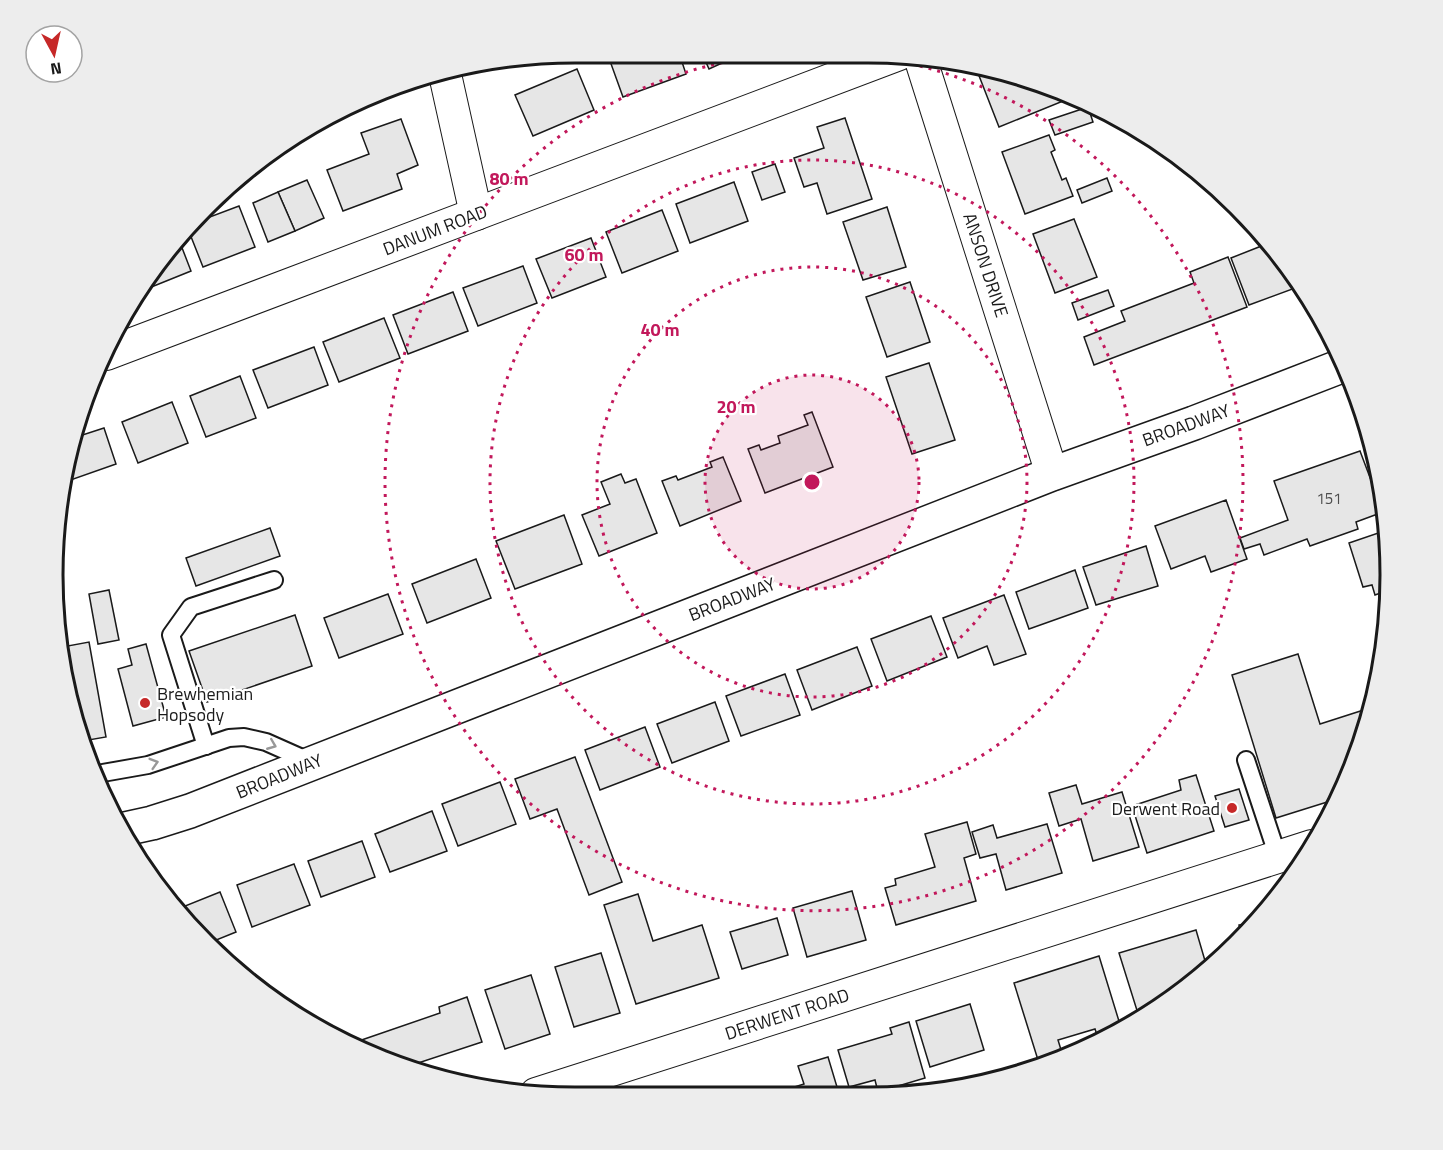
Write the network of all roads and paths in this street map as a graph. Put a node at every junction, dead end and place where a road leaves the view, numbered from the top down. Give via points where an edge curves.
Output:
1 (875, 63) edge
2 (923, 66) edge
3 (446, 79) edge
4 (476, 214) junction
5 (115, 350) edge
6 (1336, 368) edge
7 (1052, 474) junction
8 (274, 580) dead end
9 (206, 746) junction
10 (1246, 760) dead end
11 (312, 763) junction
12 (103, 773) edge
13 (130, 828) edge
14 (1299, 850) edge
15 (1278, 857) junction
16 (559, 1087) edge

1 - 4 street, DANUM ROAD
2 - 7 street, ANSON DRIVE
3 - 4 street
4 - 5 street, DANUM ROAD
6 - 7 street, BROADWAY
7 - 11 street, BROADWAY
8 - 9 lane via 191,607 171,635
9 -> 11 lane via 244,737 267,742
12 -> 9 lane via 148,765
10 - 15 lane
11 - 13 street, BROADWAY via 190,811
14 - 15 street, DERWENT ROAD
15 - 16 street, DERWENT ROAD

